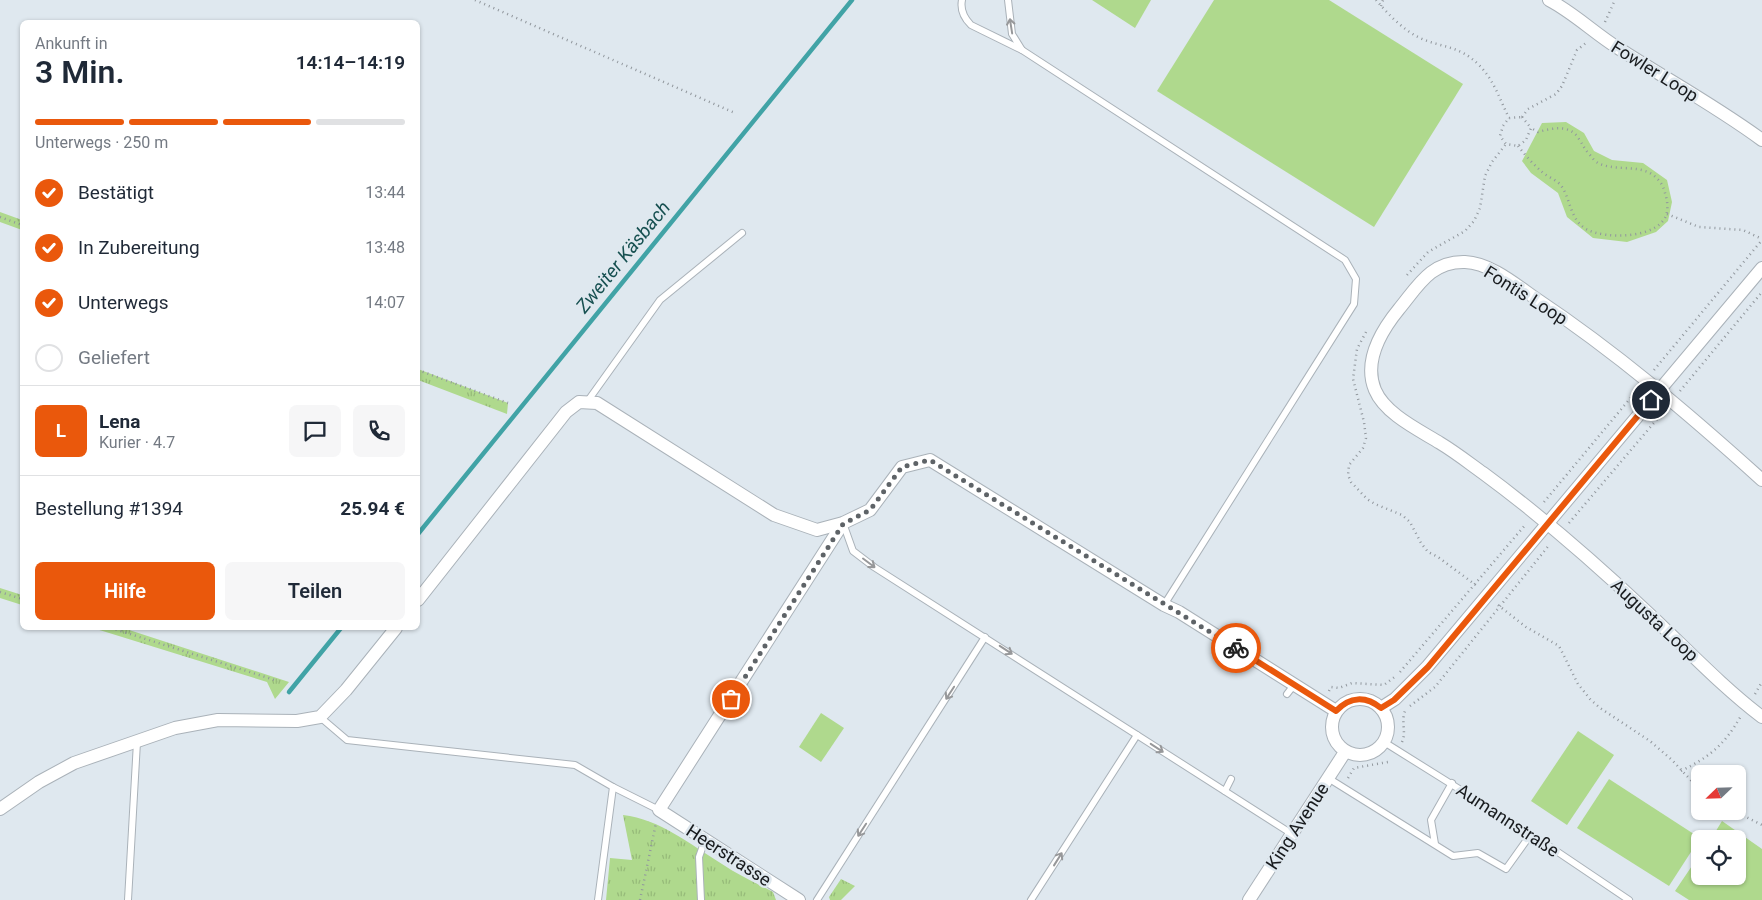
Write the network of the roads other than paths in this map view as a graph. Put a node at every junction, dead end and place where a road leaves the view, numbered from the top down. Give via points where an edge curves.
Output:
1 (962, 0) edge
2 (1008, 0) edge
3 (1550, 0) edge
4 (1022, 50) junction
5 (1762, 140) edge
6 (742, 232) dead end
7 (1762, 268) edge
8 (1659, 391) junction
9 (587, 402) junction
10 (1762, 480) edge
11 (843, 524) junction
12 (1548, 524) junction
13 (420, 597) edge
14 (1164, 605) junction
15 (394, 630) edge
16 (986, 637) junction
17 (1381, 708) junction
18 (1336, 711) junction
19 (320, 717) junction
20 (1762, 717) edge
21 (1137, 735) junction
22 (137, 741) junction
23 (1384, 742) junction
24 (1345, 752) junction
25 (1328, 778) junction
26 (1231, 779) dead end
27 (1452, 783) junction
28 (613, 787) junction
29 (1225, 791) junction
30 (0, 809) edge
31 (659, 810) junction
32 (1292, 834) junction
33 (1531, 834) junction
34 (705, 840) junction
35 (1435, 844) junction
36 (128, 900) edge
37 (598, 900) edge
38 (701, 900) edge
39 (800, 900) edge
40 (817, 900) edge
41 (1032, 900) edge
42 (1249, 900) edge
43 (1629, 900) edge

1 - 4 lane via 962,12 971,25
4 -> 2 lane via 1012,34
3 - 5 street, Fowler Loop
4 - 14 lane via 1345,260 1356,279 1354,304
6 - 9 lane via 660,300
7 - 8 street
8 - 10 street
8 - 12 street
8 - 12 street, Fontis Loop via 1550,308 1486,268 1466,262 1448,265 1429,273 1417,284 1377,343 1371,358 1375,389 1383,404 1470,463
9 - 11 street via 597,403 774,516 817,530
9 - 13 street via 579,402 566,412
11 - 14 street via 870,510 902,467 930,460
11 -> 16 lane via 853,551
11 - 31 street
12 - 17 street via 1413,683
12 - 20 street, Augusta Loop
14 - 18 street via 1179,612 1291,690
15 - 19 street
16 -> 21 lane
16 -> 40 lane
17 - 18 street via 1367,699 1358,699 1350,700
17 - 23 street via 1388,725
18 - 24 street via 1331,729 1333,738
19 - 22 street via 297,721 218,720 175,728
19 - 28 lane via 347,740 575,765
21 -> 29 lane
41 -> 21 lane
22 - 30 street via 74,763
22 - 36 lane
23 - 24 street via 1371,754 1362,756
23 - 27 lane, Aumannstraße
24 - 25 street, King Avenue
25 - 32 street, King Avenue
25 - 35 lane
26 - 29 lane
27 - 33 lane, Aumannstraße
27 - 35 lane via 1431,820
28 - 31 lane
28 - 37 lane
29 - 32 lane
31 - 34 street, Heerstrasse
32 - 42 street, King Avenue
33 - 35 lane via 1506,869 1478,852 1453,856
33 - 43 lane, Aumannstraße
34 - 38 lane via 699,857
34 - 39 street, Heerstrasse

